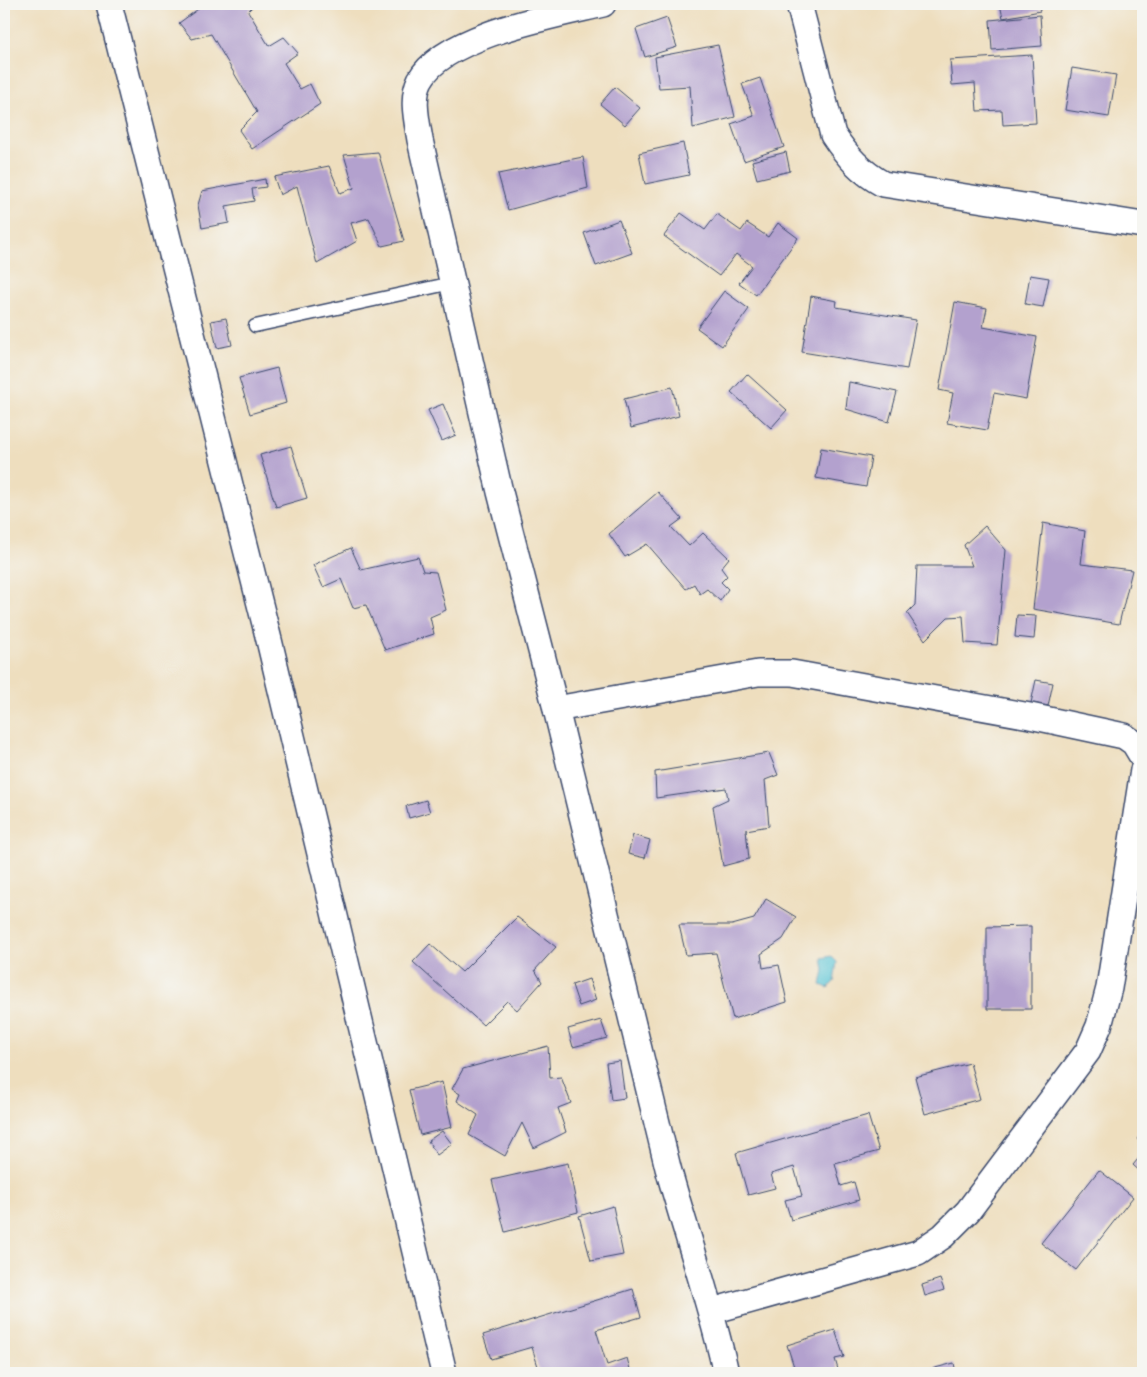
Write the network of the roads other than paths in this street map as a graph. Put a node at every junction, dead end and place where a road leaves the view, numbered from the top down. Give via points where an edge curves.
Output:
1 (109, 4) edge
2 (603, 4) edge
3 (799, 4) edge
4 (1143, 225) edge
5 (452, 283) junction
6 (255, 326) dead end
7 (556, 709) junction
8 (1143, 758) edge
9 (1143, 770) edge
10 (712, 1311) junction
11 (444, 1373) edge
12 (726, 1373) edge

1 - 11 street via 269,640
2 - 5 street via 489,34 455,48 438,59 420,80 415,105 420,140
3 - 4 street via 833,134 843,150 868,176 883,184
5 - 6 lane
5 - 7 street via 500,492
7 - 8 street via 758,673 792,673 1124,736 1134,742
7 - 10 street via 668,1168 688,1242
9 - 10 street via 1109,988 1099,1026 1088,1051 968,1211 943,1236 918,1253
10 - 12 street

